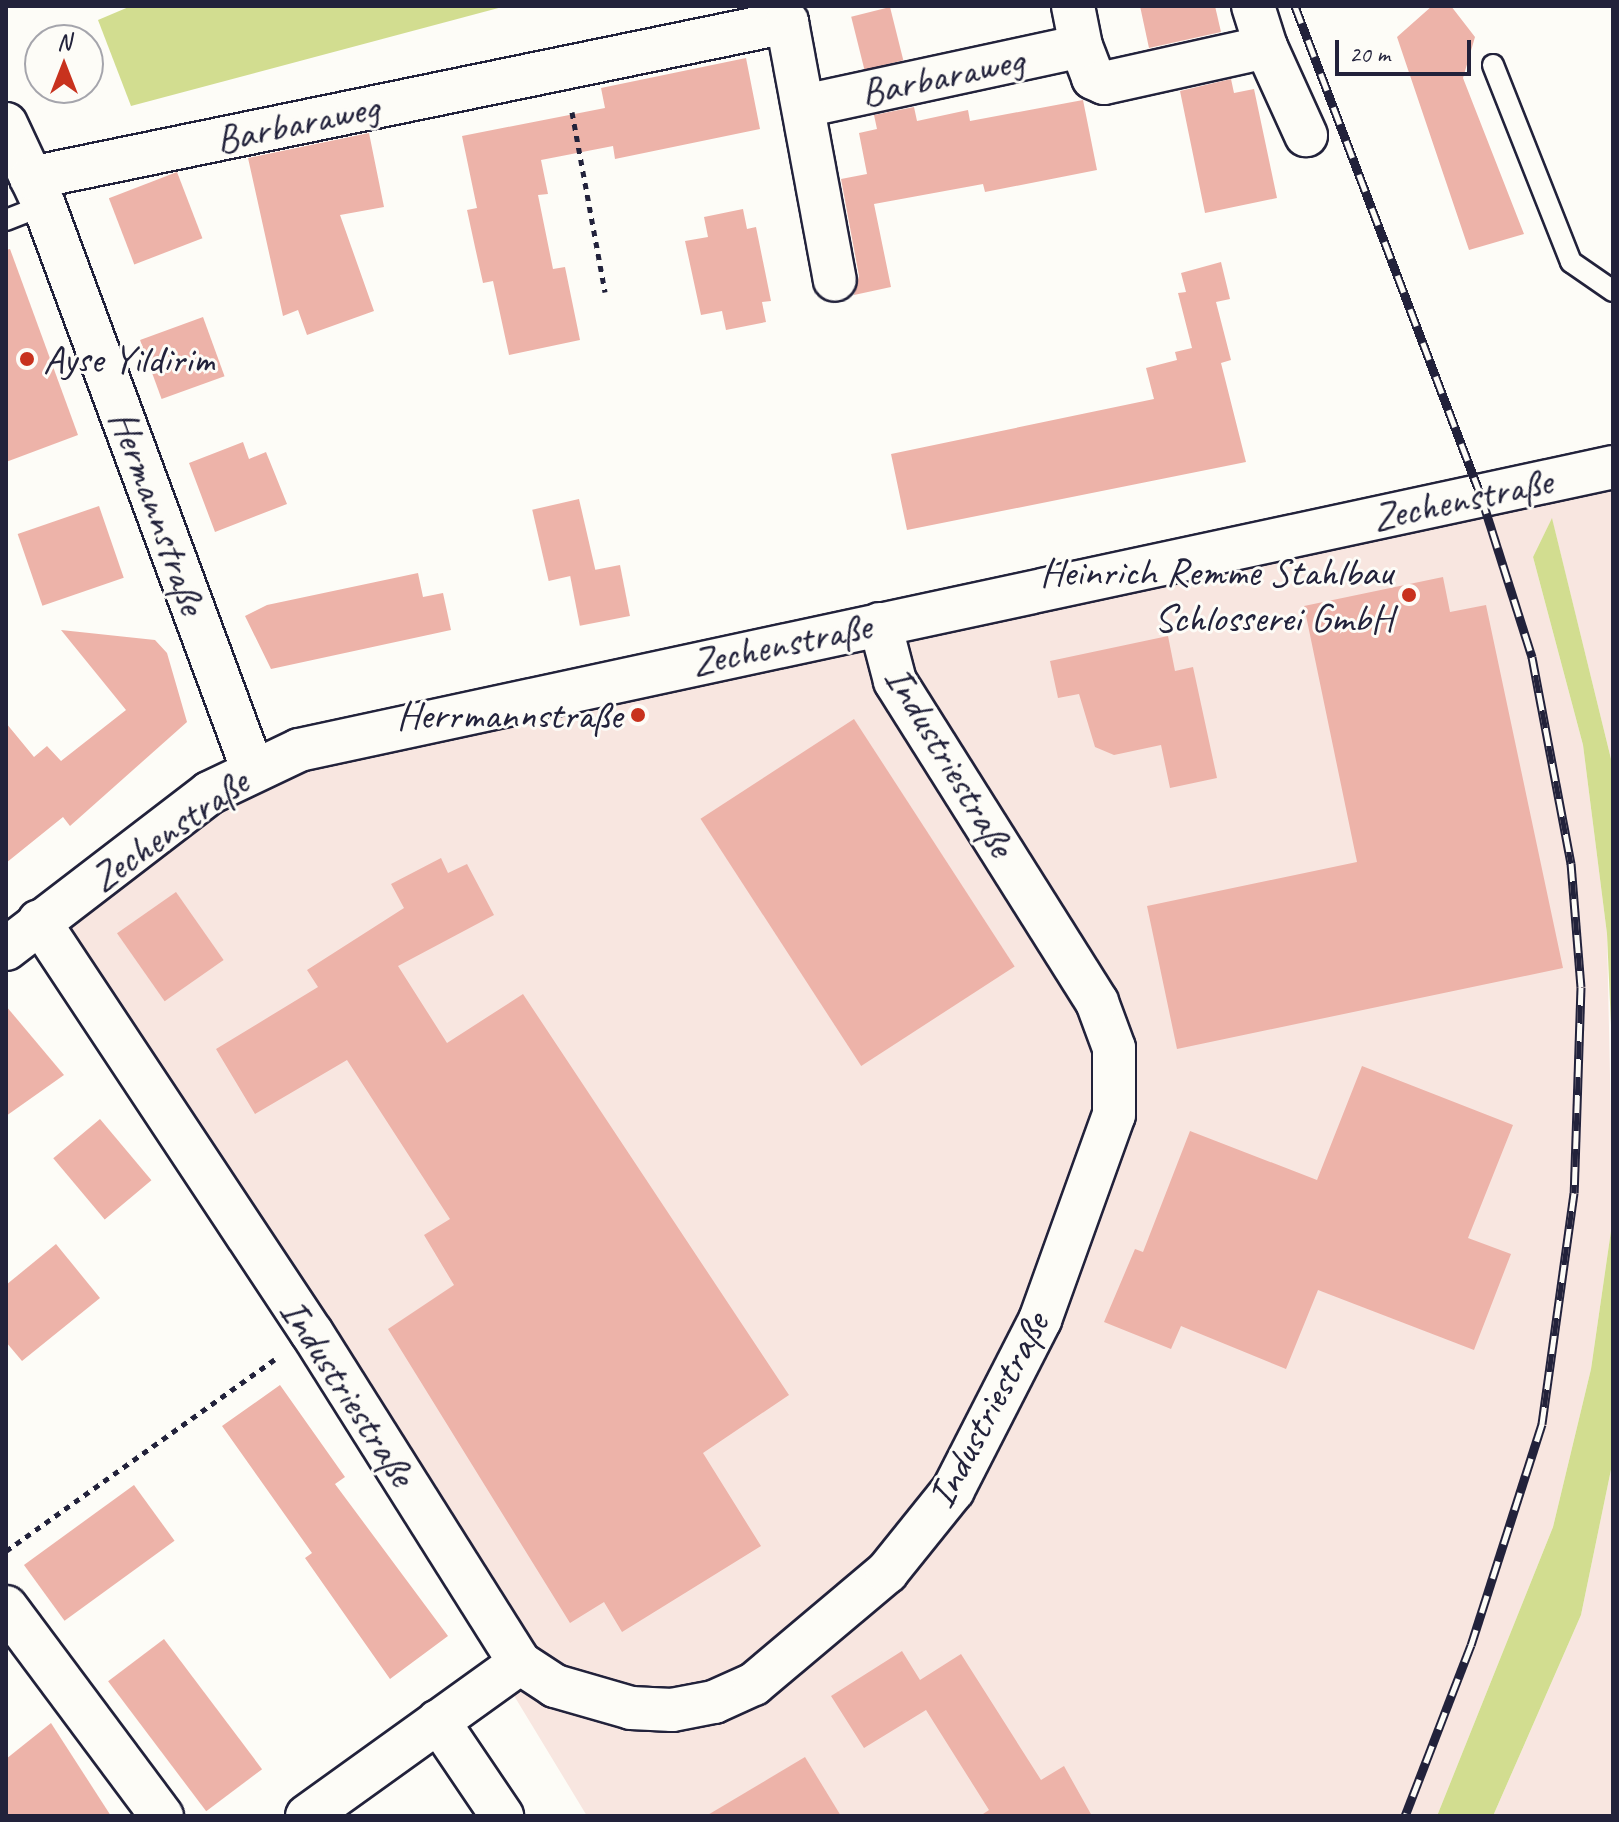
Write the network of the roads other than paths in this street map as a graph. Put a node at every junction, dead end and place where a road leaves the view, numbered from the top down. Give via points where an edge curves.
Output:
1 (1253, 6) edge
2 (1077, 26) edge
3 (1266, 47) junction
4 (1493, 65) dead end
5 (804, 106) junction
6 (6, 124) edge
7 (1306, 135) dead end
8 (38, 192) junction
9 (6, 220) edge
10 (835, 280) dead end
11 (1613, 291) edge
12 (1613, 467) edge
13 (880, 624) junction
14 (252, 768) junction
15 (39, 921) junction
16 (6, 949) edge
17 (6, 1607) edge
18 (520, 1663) junction
19 (438, 1721) junction
20 (162, 1816) edge
21 (307, 1816) edge
22 (502, 1816) edge

1 - 3 street
2 - 3 street, Barbaraweg via 1093,78 1104,83
2 - 5 street, Barbaraweg
3 - 7 street
4 - 11 lane via 1571,262
5 - 8 street, Barbaraweg via 787,22 563,68
5 - 10 street, Barbaraweg
6 - 8 street, Hermannstraße
8 - 9 lane
8 - 14 street, Hermannstraße
12 - 13 street, Zechenstraße
13 - 14 street, Zechenstraße via 376,731
13 - 18 street, Industriestraße via 895,681 1089,989 1114,1048 1114,1115 1088,1195 1040,1320 953,1490 887,1572 817,1634 754,1684 714,1702 672,1710 594,1699 555,1686
14 - 15 street, Zechenstraße via 209,793
15 - 16 street, Zechenstraße
15 - 18 street, Industriestraße via 312,1333
17 - 20 street
18 - 19 street
19 - 21 street
19 - 22 street

